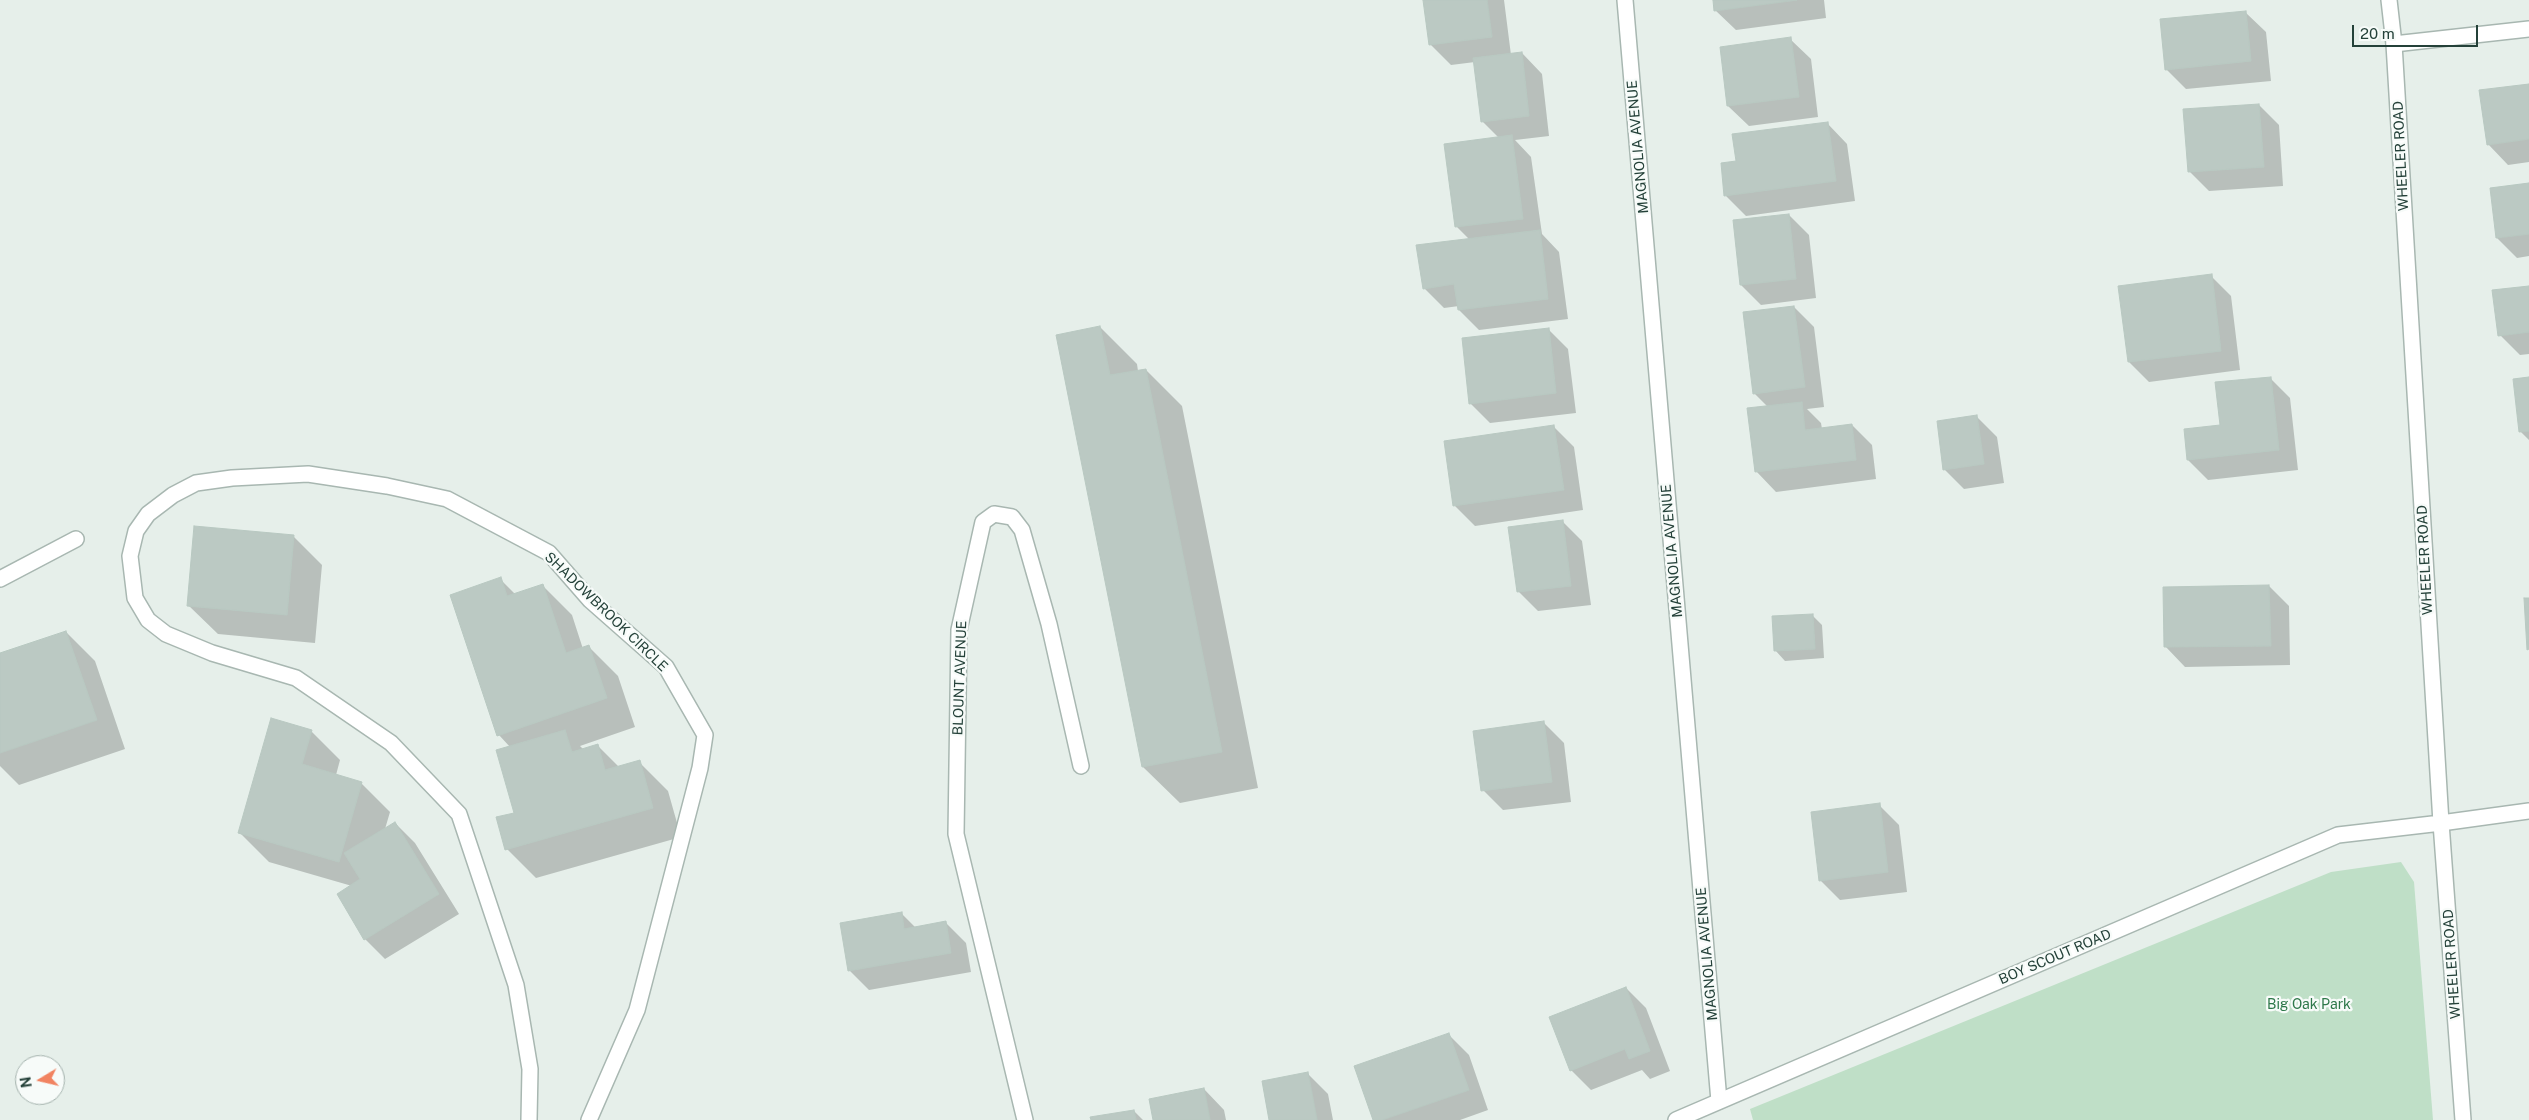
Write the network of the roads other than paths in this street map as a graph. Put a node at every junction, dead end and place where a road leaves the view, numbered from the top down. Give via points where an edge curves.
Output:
1 (1625, 0) edge
2 (2389, 0) edge
3 (2529, 29) edge
4 (2394, 44) junction
5 (76, 539) dead end
6 (0, 579) edge
7 (1082, 766) dead end
8 (2529, 811) edge
9 (2441, 823) junction
10 (1719, 1101) junction
11 (529, 1120) edge
12 (589, 1120) edge
13 (1025, 1120) edge
14 (1676, 1120) edge
15 (2463, 1120) edge

1 - 10 street, MAGNOLIA AVENUE
2 - 4 street, WHEELER ROAD
3 - 4 street
4 - 9 street, WHEELER ROAD
5 - 6 street
7 - 13 street, BLOUNT AVENUE via 1049,624 1022,530 1012,517 994,514 983,522 959,630 956,834
8 - 9 street, BOY SCOUT ROAD
9 - 10 street, BOY SCOUT ROAD via 2338,835
9 - 15 street, WHEELER ROAD
10 - 14 street, BOY SCOUT ROAD
11 - 12 street, SHADOWBROOK CIRCLE via 530,1069 516,985 459,814 391,743 296,678 212,653 166,634 148,620 135,598 130,556 136,531 148,514 173,495 196,484 232,478 308,474 447,499 549,553 590,600 666,667 705,735 700,768 637,1010

